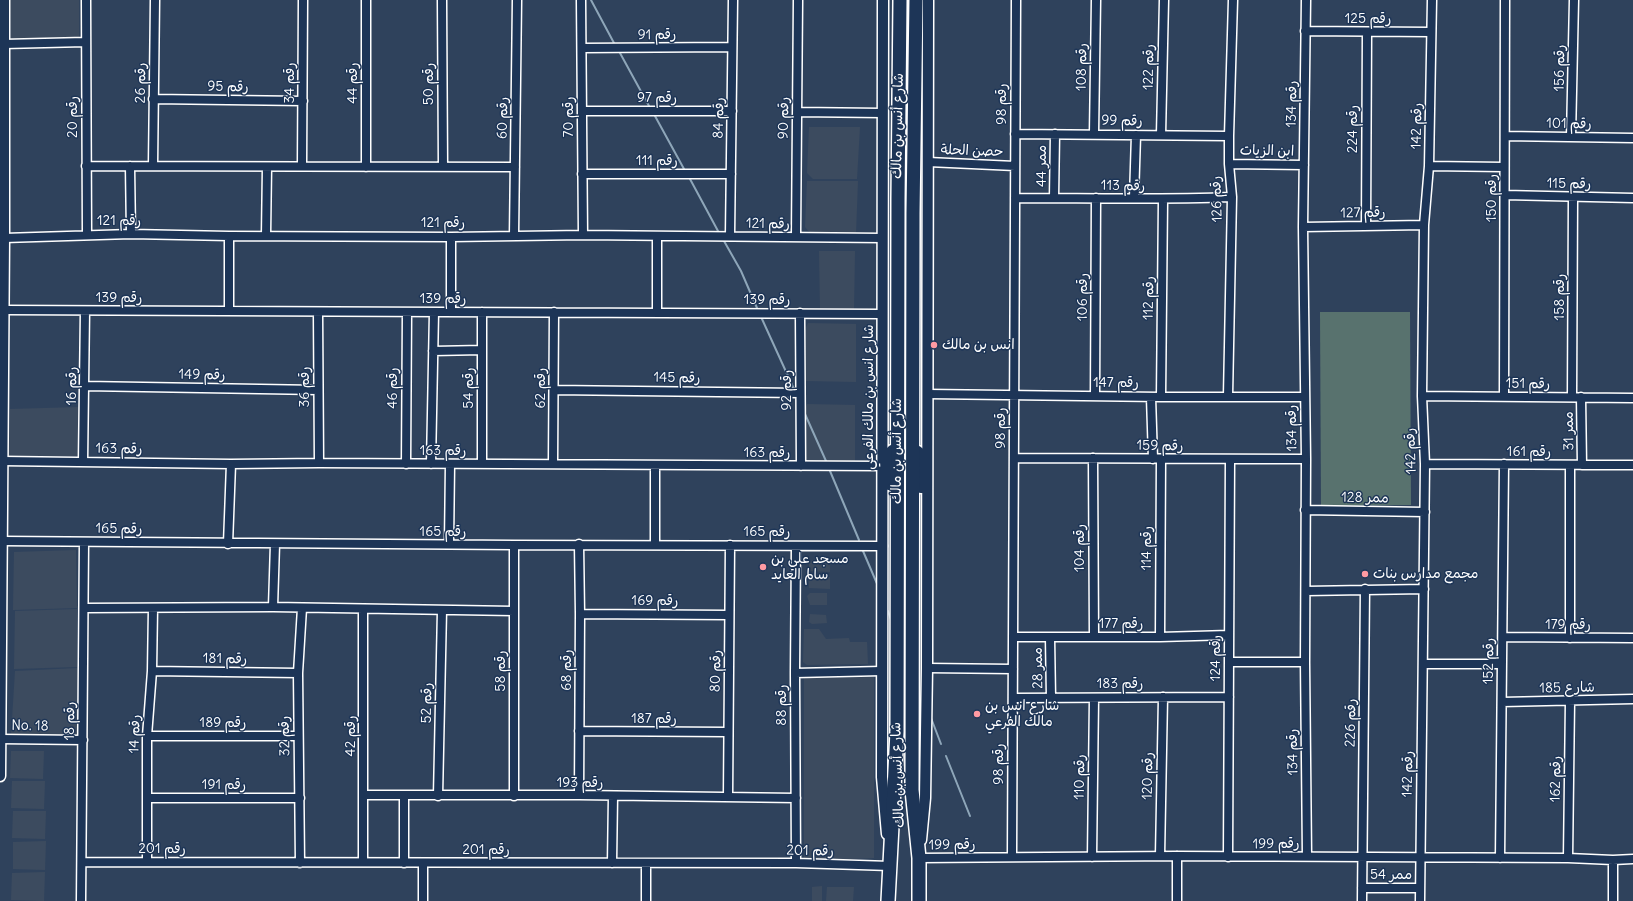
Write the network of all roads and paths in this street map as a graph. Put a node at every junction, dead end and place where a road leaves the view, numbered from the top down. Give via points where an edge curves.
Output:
1 (4, 0) edge
2 (86, 0) edge
3 (155, 0) edge
4 (303, 0) edge
5 (366, 0) edge
6 (442, 0) edge
7 (517, 0) edge
8 (581, 0) edge
9 (733, 0) edge
10 (798, 0) edge
11 (883, 0) edge
12 (900, 0) edge
13 (916, 0) edge
14 (928, 0) edge
15 (1016, 0) edge
16 (1096, 0) edge
17 (1164, 0) edge
18 (1233, 0) edge
19 (1306, 0) edge
20 (1432, 0) edge
21 (1506, 0) edge
22 (1574, 0) edge
23 (1305, 31) junction
24 (1367, 32) junction
25 (1431, 32) junction
26 (86, 42) junction
27 (4, 44) junction
28 (732, 47) junction
29 (582, 48) junction
30 (153, 99) junction
31 (303, 101) junction
32 (582, 111) junction
33 (732, 111) junction
34 (797, 112) junction
35 (883, 112) junction
36 (1015, 134) junction
37 (1055, 134) junction
38 (1094, 134) junction
39 (1136, 135) junction
40 (1161, 135) junction
41 (1229, 136) junction
42 (1505, 136) junction
43 (1572, 137) junction
44 (1633, 138) edge
45 (928, 162) junction
46 (1229, 164) junction
47 (1304, 165) junction
48 (86, 166) junction
49 (130, 166) junction
50 (153, 166) junction
51 (302, 166) junction
52 (1015, 166) junction
53 (1429, 166) junction
54 (267, 167) junction
55 (366, 167) junction
56 (443, 167) junction
57 (515, 167) junction
58 (1504, 167) junction
59 (582, 174) junction
60 (731, 174) junction
61 (1505, 195) junction
62 (1232, 197) junction
63 (1573, 197) junction
64 (1015, 198) junction
65 (1054, 198) junction
66 (1096, 198) junction
67 (1134, 198) junction
68 (1633, 198) edge
69 (1163, 200) junction
70 (1424, 225) junction
71 (1366, 226) junction
72 (1303, 227) junction
73 (130, 234) junction
74 (87, 235) junction
75 (266, 235) junction
76 (583, 235) junction
77 (229, 236) junction
78 (451, 236) junction
79 (514, 236) junction
80 (657, 236) junction
81 (730, 236) junction
82 (796, 237) junction
83 (4, 238) junction
84 (883, 238) junction
85 (4, 310) junction
86 (85, 311) junction
87 (229, 311) junction
88 (318, 312) junction
89 (407, 312) junction
90 (434, 312) junction
91 (451, 312) junction
92 (482, 312) junction
93 (554, 312) junction
94 (656, 313) junction
95 (800, 313) junction
96 (883, 314) junction
97 (482, 350) junction
98 (433, 351) junction
99 (913, 380) junction
100 (85, 386) junction
101 (318, 390) junction
102 (554, 390) junction
103 (898, 390) junction
104 (800, 393) junction
105 (927, 394) junction
106 (1014, 396) junction
107 (1095, 396) junction
108 (1228, 396) junction
109 (1422, 396) junction
110 (1504, 396) junction
111 (1151, 397) junction
112 (1161, 397) junction
113 (1305, 397) junction
114 (1572, 397) junction
115 (1581, 397) junction
116 (1633, 398) edge
117 (1014, 458) junction
118 (1093, 458) junction
119 (1157, 459) junction
120 (1230, 459) junction
121 (1306, 459) junction
122 (2, 461) junction
123 (83, 462) junction
124 (319, 463) junction
125 (231, 464) junction
126 (406, 464) junction
127 (431, 464) junction
128 (450, 464) junction
129 (482, 464) junction
130 (553, 464) junction
131 (1425, 464) junction
132 (1504, 464) junction
133 (655, 465) junction
134 (1570, 465) junction
135 (1582, 465) junction
136 (1633, 465) edge
137 (801, 466) junction
138 (883, 466) junction
139 (1305, 510) junction
140 (1425, 512) junction
141 (2, 541) junction
142 (84, 542) junction
143 (228, 544) junction
144 (275, 544) junction
145 (449, 544) junction
146 (580, 544) junction
147 (514, 545) junction
148 (655, 545) junction
149 (730, 545) junction
150 (796, 546) junction
151 (883, 546) junction
152 (927, 570) junction
153 (1365, 589) junction
154 (1424, 590) junction
155 (1306, 591) junction
156 (84, 608) junction
157 (153, 608) junction
158 (273, 608) junction
159 (302, 608) junction
160 (363, 609) junction
161 (442, 610) junction
162 (514, 610) junction
163 (580, 614) junction
164 (729, 615) junction
165 (1229, 635) junction
166 (1013, 637) junction
167 (1050, 637) junction
168 (1094, 637) junction
169 (1160, 637) junction
170 (1502, 637) junction
171 (1570, 638) junction
172 (1633, 638) edge
173 (1229, 662) junction
174 (1304, 662) junction
175 (1422, 664) junction
176 (1502, 664) junction
177 (927, 668) junction
178 (1013, 668) junction
179 (152, 671) junction
180 (882, 671) junction
181 (795, 673) junction
182 (298, 674) junction
183 (1163, 697) junction
184 (1229, 697) junction
185 (1012, 698) junction
186 (1051, 698) junction
187 (1094, 698) junction
188 (1633, 700) edge
189 (1570, 701) junction
190 (1502, 702) junction
191 (580, 731) junction
192 (728, 732) junction
193 (147, 736) junction
194 (298, 736) junction
195 (0, 739) edge
196 (82, 740) junction
197 (0, 776) edge
198 (364, 795) junction
199 (404, 795) junction
200 (579, 795) junction
201 (438, 796) junction
202 (514, 796) junction
203 (613, 796) junction
204 (728, 797) junction
205 (147, 798) junction
206 (300, 798) junction
207 (796, 798) junction
208 (1012, 856) junction
209 (1160, 856) junction
210 (1177, 856) junction
211 (1307, 856) junction
212 (1092, 857) junction
213 (1228, 857) junction
214 (919, 858) junction
215 (1362, 858) junction
216 (1420, 858) junction
217 (1500, 858) junction
218 (1568, 858) junction
219 (1633, 859) edge
220 (1613, 860) junction
221 (82, 862) junction
222 (147, 862) junction
223 (363, 862) junction
224 (404, 862) junction
225 (300, 863) junction
226 (423, 863) junction
227 (612, 863) junction
228 (646, 863) junction
229 (796, 863) junction
230 (890, 866) junction
231 (1362, 888) junction
232 (1420, 888) junction
233 (81, 901) edge
234 (423, 901) edge
235 (646, 901) edge
236 (888, 901) edge
237 (919, 901) edge
238 (1177, 901) edge
239 (1362, 901) edge
240 (1420, 901) edge
241 (1613, 901) edge

1 - 27 street
2 - 26 street, رقم 20
3 - 30 street, رقم 26
4 - 31 street, رقم 34
5 - 55 street, رقم 44
6 - 56 street, رقم 50
7 - 57 street, رقم 60
8 - 29 street, رقم 70
9 - 28 street, رقم 84
10 - 34 street, رقم 90
11 - 35 street, شارع انس بن مالك الفرعي
12 - 103 main road, شارع أنس بن مالك
13 - 99 main road, شارع أنس بن مالك
14 - 45 street
15 - 36 street, رقم 98
16 - 38 street, رقم 108
17 - 40 street, رقم 122
18 - 41 street, رقم 126
19 - 23 street, رقم 134
20 - 25 street, رقم 142
21 - 42 street, رقم 150
22 - 43 street, رقم 156
23 - 24 street, رقم 125
23 - 47 street, رقم 134
24 - 25 street, رقم 125
24 - 71 street, رقم 224
25 - 53 street, رقم 142
26 - 27 street
26 - 48 street, رقم 20
27 - 83 street
28 - 29 street, رقم 91
28 - 33 street, رقم 84
29 - 32 street, رقم 70
30 - 31 street, رقم 95
30 - 50 street, رقم 26
31 - 51 street, رقم 34
32 - 33 street, رقم 97
32 - 59 street, رقم 70
33 - 60 street, رقم 84
34 - 35 street
34 - 82 street, رقم 90
35 - 84 street, شارع انس بن مالك الفرعي
36 - 37 street, رقم 99
36 - 52 street, رقم 98
37 - 38 street, رقم 99
37 - 65 street, ممر 44
38 - 39 street, رقم 99
39 - 40 street, رقم 99
39 - 67 street
40 - 41 street, رقم 99
41 - 46 street, رقم 126
42 - 43 street, رقم 101
42 - 58 street, رقم 150
43 - 44 street, رقم 101
45 - 52 street, حصن الحلة
45 - 105 street
46 - 47 street, ابن الزيات
46 - 62 street, رقم 126
47 - 72 street, رقم 134
48 - 49 street
48 - 74 street, رقم 20
49 - 50 street
49 - 73 street
50 - 54 street
51 - 54 street
51 - 55 street
52 - 64 street, رقم 98
53 - 58 street
53 - 70 street, رقم 142
54 - 75 street
55 - 56 street
56 - 57 street
57 - 79 street, رقم 60
58 - 61 street, رقم 150
59 - 60 street, رقم 111
59 - 76 street, رقم 70
60 - 81 street, رقم 84
61 - 63 street, رقم 115
61 - 110 street, رقم 150
62 - 69 street, رقم 113
62 - 108 street, رقم 126
63 - 68 street, رقم 115
63 - 114 street, رقم 158
64 - 65 street, رقم 113
64 - 106 street, رقم 98
65 - 66 street, رقم 113
66 - 67 street, رقم 113
66 - 107 street, رقم 106
67 - 69 street, رقم 113
69 - 112 street, رقم 112
70 - 71 street, رقم 127
70 - 109 street, رقم 142
71 - 72 street, رقم 127
72 - 113 street, رقم 134
73 - 74 street, رقم 121
73 - 77 street, رقم 121
74 - 83 street, رقم 121
75 - 77 street, رقم 121
75 - 78 street, رقم 121
76 - 79 street, رقم 121
76 - 80 street, رقم 121
77 - 87 street
78 - 79 street, رقم 121
78 - 91 street
80 - 81 street, رقم 121
80 - 94 street
81 - 82 street, رقم 121
82 - 84 street, رقم 121
83 - 85 street
84 - 96 street, شارع انس بن مالك الفرعي
85 - 86 street, رقم 139
85 - 122 street
86 - 87 street, رقم 139
86 - 100 street, رقم 16
87 - 88 street, رقم 139
88 - 89 street, رقم 139
88 - 101 street, رقم 36
89 - 90 street, رقم 139
89 - 126 street, رقم 46
90 - 91 street, رقم 139
90 - 98 street
91 - 92 street, رقم 139
92 - 93 street, رقم 139
92 - 97 street, رقم 54
93 - 94 street, رقم 139
93 - 102 street, رقم 62
94 - 95 street, رقم 139
95 - 96 street, رقم 139
95 - 104 street, رقم 92
96 - 138 street, شارع انس بن مالك الفرعي
97 - 98 street
97 - 129 street, رقم 54
98 - 127 street
99 - 152 street
99 - 214 main road, شارع أنس بن مالك via 912,790
100 - 101 street, رقم 149
100 - 123 street, رقم 16
101 - 124 street, رقم 36
102 - 104 street, رقم 145
102 - 130 street, رقم 62
103 - 151 street
103 - 230 main road, شارع أنس بن مالك via 897,732
104 - 137 street, رقم 92
105 - 106 street, رقم 147
105 - 152 street
106 - 107 street, رقم 147
106 - 117 street, رقم 98
107 - 111 street, رقم 147
108 - 112 street, رقم 147
108 - 113 street, رقم 147
109 - 110 street, رقم 151
109 - 131 street, رقم 142
110 - 114 street, رقم 151
111 - 112 street, رقم 147
111 - 119 street, رقم 114
113 - 121 street, رقم 134
114 - 115 street, رقم 151
115 - 116 street, رقم 151
115 - 135 street, ممر 31
117 - 118 street, رقم 159
117 - 166 street, رقم 98
118 - 119 street, رقم 159
118 - 168 street, رقم 104
119 - 120 street, رقم 159
119 - 169 street, رقم 114
120 - 121 street, رقم 159
120 - 165 street, رقم 124
121 - 139 street, رقم 134
122 - 123 street, رقم 163
122 - 141 street
123 - 125 street, رقم 163
124 - 125 street, رقم 163
124 - 126 street, رقم 163
125 - 143 street
126 - 127 street, رقم 163
127 - 128 street, رقم 163
128 - 129 street, رقم 163
128 - 145 street
129 - 130 street, رقم 163
130 - 133 street, رقم 163
131 - 132 street, رقم 161
131 - 140 street, رقم 142
132 - 134 street, رقم 161
132 - 170 street, رقم 152
133 - 137 street, رقم 163
133 - 148 street
134 - 135 street, رقم 161
134 - 171 street
135 - 136 street, رقم 161
137 - 138 street, رقم 163
138 - 151 street, شارع انس بن مالك الفرعي
139 - 140 street, ممر 128
139 - 155 street, رقم 134
140 - 154 street, رقم 142
141 - 142 street, رقم 165
141 - 195 street
142 - 143 street, رقم 165
142 - 156 street, رقم 18
143 - 144 street, رقم 165
144 - 145 street, رقم 165
144 - 158 street
145 - 147 street, رقم 165
146 - 147 street, رقم 165
146 - 148 street, رقم 165
146 - 163 street, رقم 68
147 - 162 street, رقم 58
148 - 149 street, رقم 165
149 - 150 street, رقم 165
149 - 164 street, رقم 80
150 - 151 street, رقم 165
150 - 181 street, رقم 88
151 - 180 street, شارع انس بن مالك الفرعي
152 - 177 street
153 - 154 street
153 - 155 street
153 - 215 street, رقم 226
154 - 175 street, رقم 142
155 - 174 street, رقم 134
156 - 157 street
156 - 196 street, رقم 18
157 - 158 street
157 - 179 street, رقم 14
158 - 159 street
159 - 160 street
159 - 182 street, رقم 32
160 - 161 street
160 - 198 street, رقم 42
161 - 162 street
161 - 201 street, رقم 52
162 - 202 street, رقم 58
163 - 164 street, رقم 169
163 - 191 street, رقم 68
164 - 192 street, رقم 80
165 - 169 street, رقم 177
165 - 173 street, رقم 124
166 - 167 street, رقم 177
166 - 178 street, رقم 98
167 - 168 street, رقم 177
167 - 186 street, ممر 28
168 - 169 street, رقم 177
170 - 171 street, رقم 179
170 - 176 street, رقم 152
171 - 172 street, رقم 179
173 - 174 street
173 - 184 street, رقم 124
174 - 211 street, رقم 134
175 - 176 street
175 - 216 street, رقم 142
176 - 190 street, رقم 152
177 - 178 street
177 - 214 street via 925,798
178 - 185 street, رقم 98
179 - 182 street, رقم 181
179 - 193 street, رقم 14
180 - 181 street
180 - 230 street, شارع انس بن مالك الفرعي via 882,777
181 - 207 street, رقم 88
182 - 194 street, رقم 32
183 - 184 street, رقم 183
183 - 187 street, رقم 183
183 - 209 street, رقم 120
184 - 213 street, رقم 124
185 - 186 street, رقم 183
185 - 208 street, رقم 98
186 - 187 street, رقم 183
187 - 212 street, رقم 110
188 - 189 street, شارع 185
189 - 190 street, شارع 185
189 - 218 street, رقم 162
190 - 217 street, رقم 152
191 - 192 street, رقم 187
191 - 200 street, رقم 68
192 - 204 street, رقم 80
193 - 194 street, رقم 189
193 - 205 street, رقم 14
194 - 206 street, رقم 32
195 - 196 street, No. 18
195 - 197 street
196 - 221 street, رقم 18
198 - 199 street, رقم 193
198 - 223 street, رقم 42
199 - 201 street, رقم 193
199 - 224 street
200 - 202 street, رقم 193
200 - 203 street, رقم 193
201 - 202 street, رقم 193
203 - 204 street, رقم 193
203 - 227 street
204 - 207 street, رقم 193
205 - 206 street, رقم 191
205 - 222 street, رقم 14
206 - 225 street, رقم 32
207 - 229 street, رقم 88
208 - 212 street, رقم 199
208 - 214 street, رقم 199
209 - 210 street, رقم 199
209 - 212 street, رقم 199
210 - 213 street, رقم 199
210 - 238 street
211 - 213 street, رقم 199
211 - 215 street, رقم 199
214 - 237 main road, شارع أنس بن مالك
215 - 216 street, رقم 199
215 - 231 street, ممر 54
216 - 217 street, رقم 199
216 - 232 street, رقم 142
217 - 218 street, رقم 199
218 - 220 street, رقم 199
219 - 220 street, رقم 199
220 - 241 street
221 - 222 street, رقم 201
221 - 233 street, رقم 18
222 - 225 street, رقم 201
223 - 224 street, رقم 201
223 - 225 street, رقم 201
224 - 226 street, رقم 201
226 - 227 street, رقم 201
226 - 234 street
227 - 228 street, رقم 201
228 - 229 street, رقم 201
228 - 235 street
229 - 230 street, رقم 201
230 - 236 main road, شارع أنس بن مالك
231 - 232 street, ممر 54
231 - 239 street, ممر 54
232 - 240 street, رقم 142

